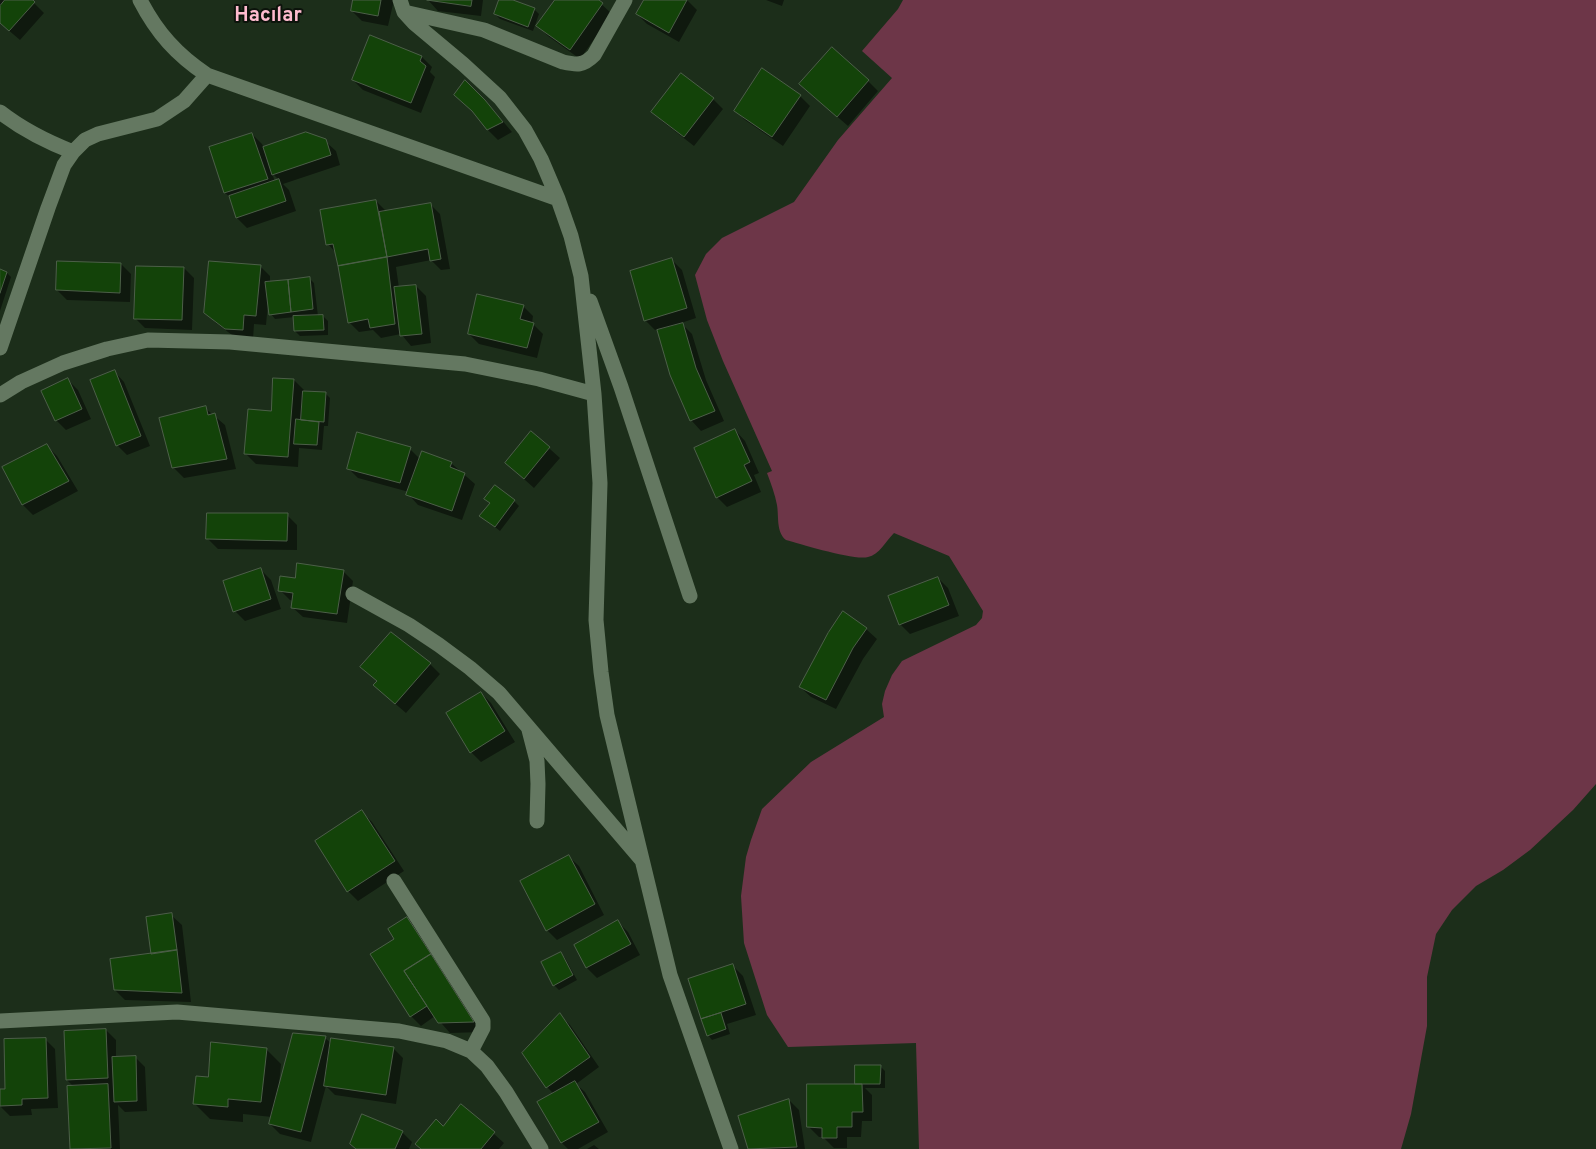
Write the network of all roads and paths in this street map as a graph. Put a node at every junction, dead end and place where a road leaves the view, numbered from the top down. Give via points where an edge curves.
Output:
1 (140, 0) edge
2 (625, 0) edge
3 (402, 6) edge
4 (207, 75) junction
5 (0, 112) edge
6 (73, 152) junction
7 (558, 198) junction
8 (581, 276) junction
9 (0, 348) edge
10 (594, 394) junction
11 (0, 395) edge
12 (353, 594) dead end
13 (690, 596) dead end
14 (528, 726) junction
15 (537, 821) dead end
16 (644, 862) junction
17 (394, 881) dead end
18 (0, 1021) edge
19 (470, 1051) junction
20 (542, 1149) edge
21 (731, 1149) edge

1 - 4 street via 161,36
2 - 3 street via 594,55 587,62 576,64 563,62 484,30
3 - 7 street via 414,23 500,98 525,130
4 - 6 street via 184,101 157,119 98,134 85,140
4 - 7 street
5 - 6 street via 47,142
6 - 9 street via 64,165
7 - 8 street
8 - 10 street
8 - 13 street
10 - 11 street via 465,364 230,342 148,340 63,363
10 - 16 street via 600,483 596,620 600,672 607,716
12 - 14 street via 455,656 499,693
14 - 15 street via 537,761
14 - 16 street
16 - 21 street via 670,975
17 - 19 street via 483,1021 483,1028
18 - 19 street via 177,1012 399,1031 447,1041
19 - 20 street via 487,1066

